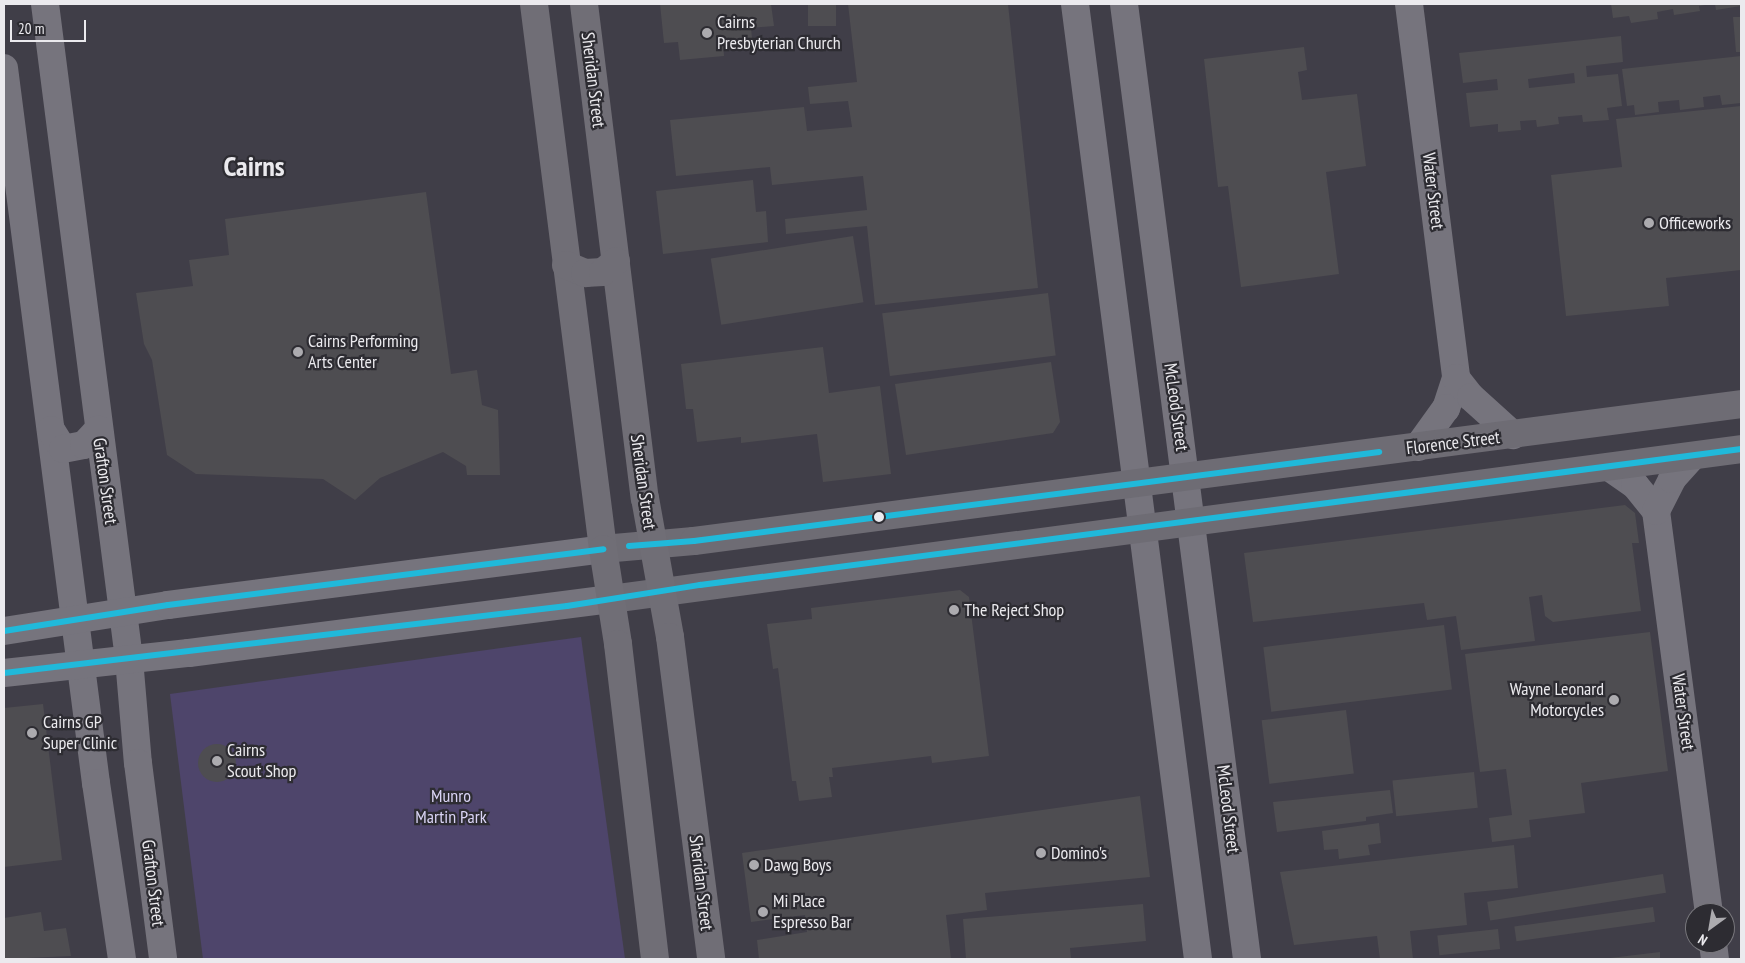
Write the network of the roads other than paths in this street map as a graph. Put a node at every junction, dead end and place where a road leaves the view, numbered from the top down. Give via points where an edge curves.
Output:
1 (45, 4) edge
2 (534, 4) edge
3 (584, 4) edge
4 (1075, 4) edge
5 (1124, 4) edge
6 (1409, 4) edge
7 (4, 68) edge
8 (616, 261) junction
9 (566, 265) junction
10 (1456, 378) junction
11 (1741, 404) edge
12 (51, 430) junction
13 (98, 430) junction
14 (1513, 435) junction
15 (1418, 447) junction
16 (1741, 449) edge
17 (1693, 456) junction
18 (1609, 467) junction
19 (1186, 476) junction
20 (1137, 482) junction
21 (1656, 511) junction
22 (1191, 521) junction
23 (1142, 527) junction
24 (652, 545) junction
25 (603, 549) junction
26 (661, 590) junction
27 (611, 599) junction
28 (122, 611) junction
29 (77, 618) junction
30 (4, 631) edge
31 (129, 659) junction
32 (82, 664) junction
33 (4, 673) edge
34 (138, 763) junction
35 (94, 771) junction
36 (1708, 903) edge
37 (122, 959) edge
38 (163, 959) edge
39 (655, 959) edge
40 (711, 959) edge
41 (1198, 959) edge
42 (1247, 959) edge

1 - 13 street, Grafton Street
2 - 9 highway
3 - 8 highway, Sheridan Street
4 - 20 street
5 - 19 street, McLeod Street
6 - 10 street, Water Street
7 - 12 street
8 - 9 highway via 604,272 585,273
8 - 24 highway, Sheridan Street
9 - 25 highway
10 - 14 street via 1471,397
10 - 15 street, Water Street via 1446,408
11 - 14 main road, Florence Street
12 - 13 street via 63,448 84,445
12 - 29 street
13 - 28 street, Grafton Street
14 - 15 main road, Florence Street
15 - 19 main road, Florence Street
16 - 17 main road
17 - 18 main road
17 - 21 street via 1672,479
18 - 21 street via 1635,486
18 - 22 main road
19 - 20 main road, Florence Street
19 - 22 street, McLeod Street
20 - 23 street
20 - 24 main road, Florence Street
21 - 36 street, Water Street
22 - 23 main road
22 - 42 street, McLeod Street
23 - 26 main road
23 - 41 street
24 - 25 main road, Florence Street
24 - 26 highway, Sheridan Street
25 - 27 highway
25 - 28 street, Florence Street
26 - 27 main road
26 - 40 highway, Sheridan Street via 670,636
27 - 31 street
27 - 39 highway
28 - 29 street, Florence Street
28 - 31 street, Grafton Street
29 - 30 street, Florence Street
29 - 32 street
31 - 32 street
31 - 34 street, Grafton Street
32 - 33 street
32 - 35 street
34 - 35 street via 122,756 105,760
34 - 38 street, Grafton Street
35 - 37 street

